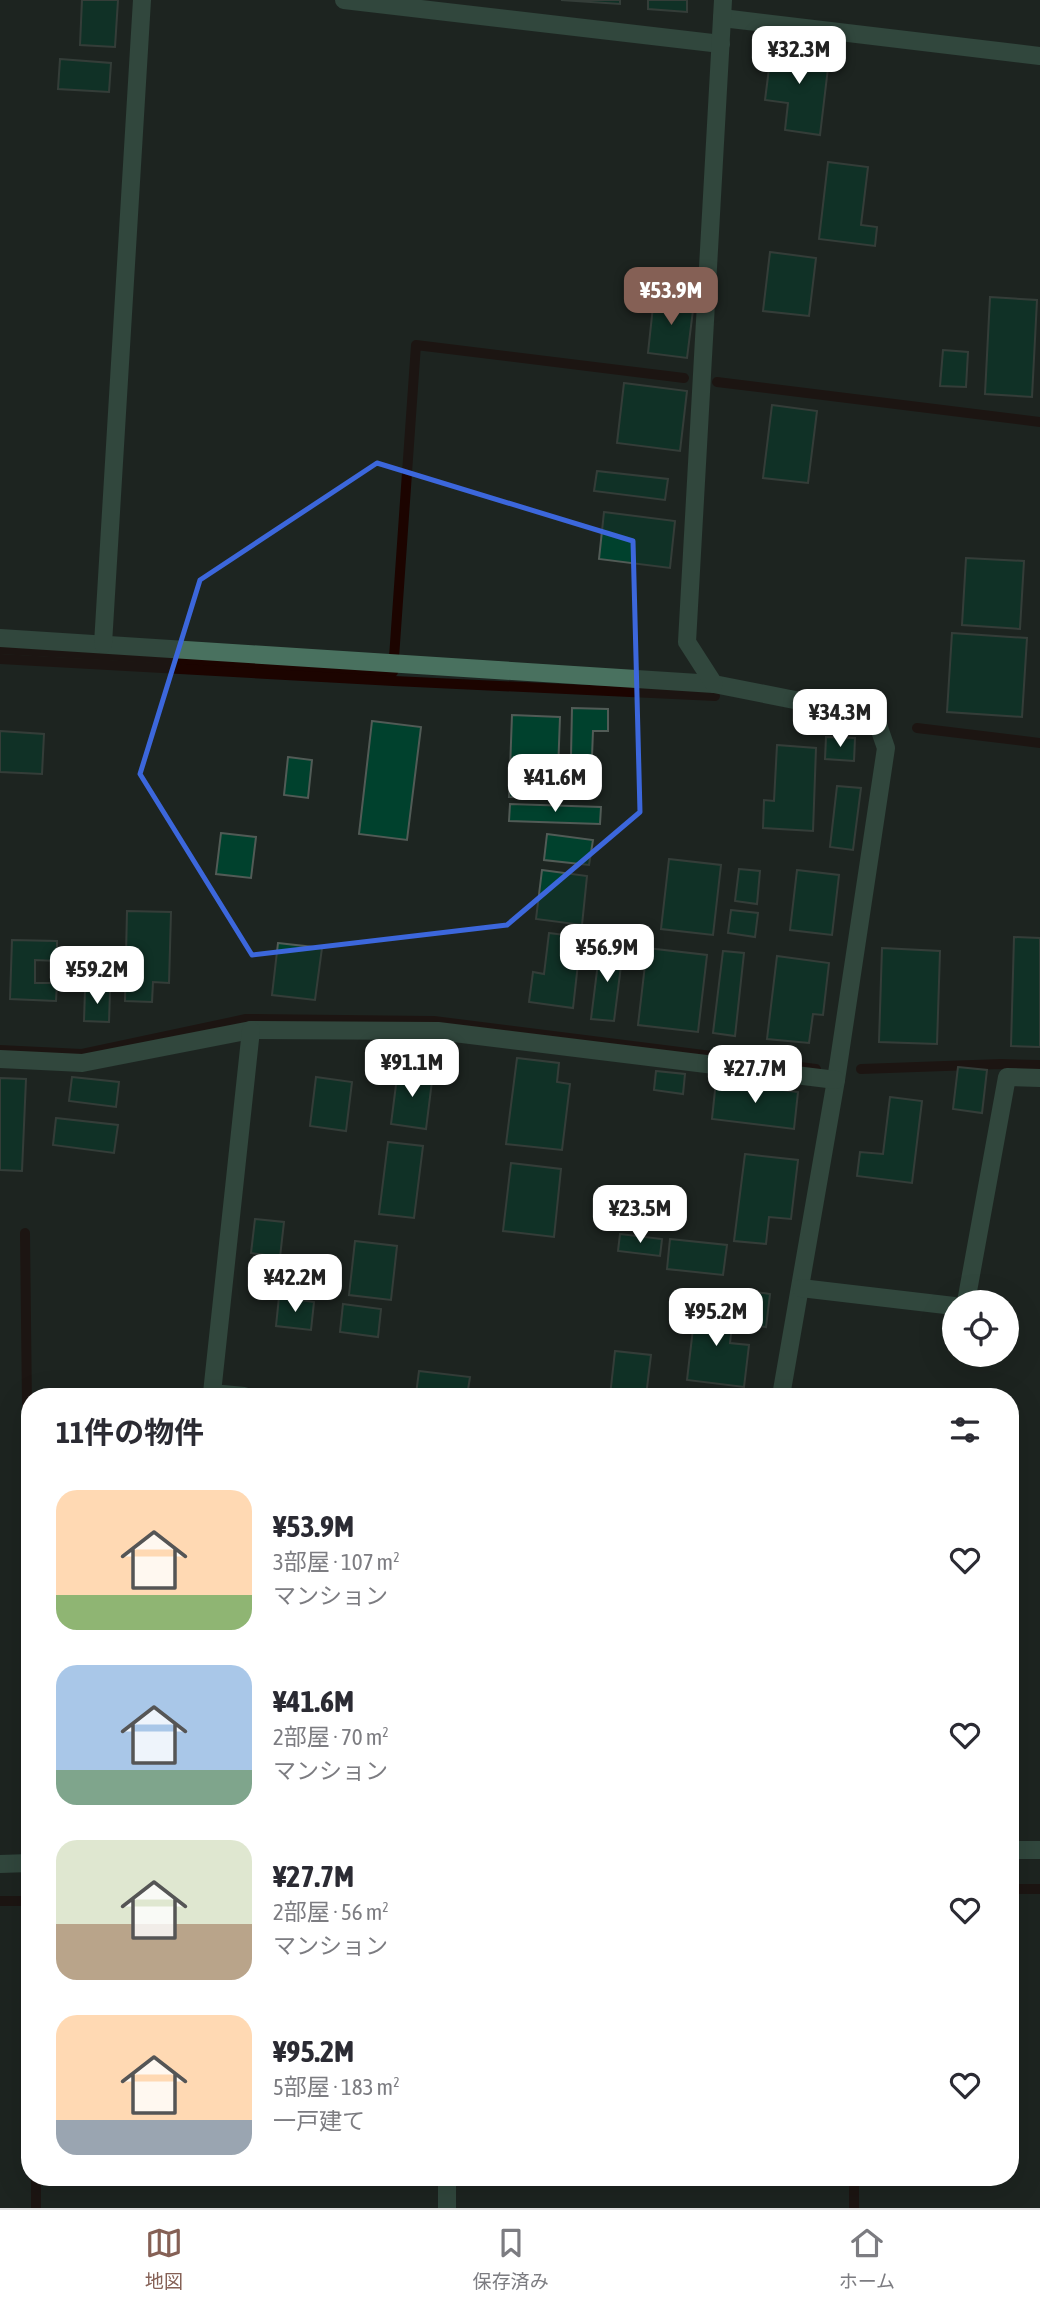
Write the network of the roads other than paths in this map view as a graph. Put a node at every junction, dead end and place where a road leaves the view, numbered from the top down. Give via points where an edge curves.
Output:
1 (142, 0) edge
2 (344, 0) edge
3 (723, 0) edge
4 (722, 19) junction
5 (721, 44) junction
6 (1040, 56) edge
7 (0, 638) edge
8 (103, 644) junction
9 (714, 684) junction
10 (251, 1030) junction
11 (0, 1059) edge
12 (1040, 1078) edge
13 (835, 1080) junction
14 (801, 1288) junction
15 (968, 1290) edge
16 (942, 1305) edge
17 (213, 1388) edge
18 (782, 1388) edge
19 (1019, 1850) edge
20 (1040, 1850) edge
21 (0, 1864) edge
22 (21, 1864) edge
23 (447, 2186) edge
24 (447, 2208) edge

1 - 8 street
2 - 5 street
3 - 4 street
4 - 5 street
4 - 6 street
5 - 9 street via 687,642
7 - 8 street
8 - 9 street
9 - 13 street via 875,716 886,748
10 - 11 street via 82,1063
10 - 13 street via 438,1031
10 - 17 street
12 - 15 street via 1007,1077
13 - 14 street
14 - 16 street
14 - 18 street
19 - 20 street
21 - 22 street
23 - 24 street

